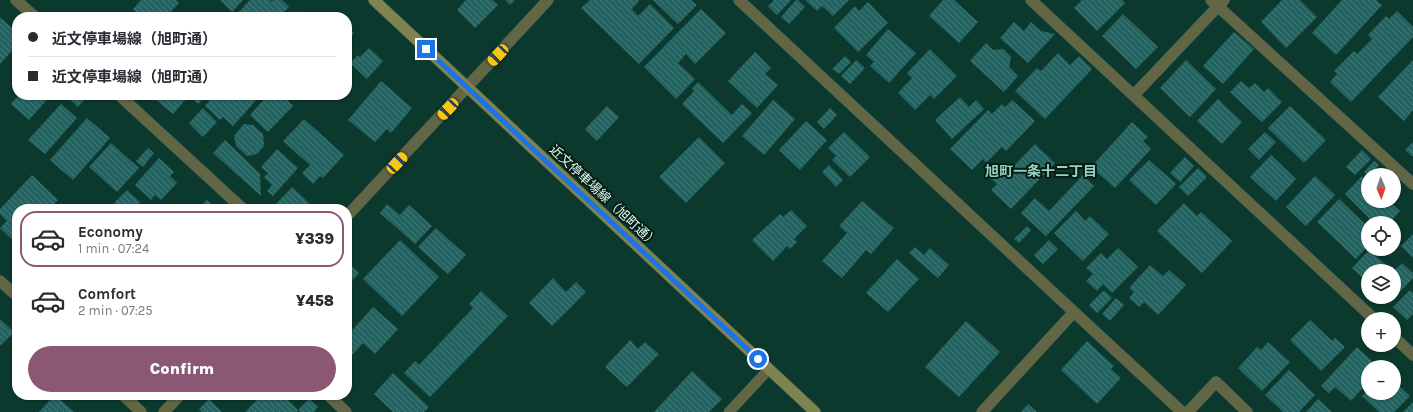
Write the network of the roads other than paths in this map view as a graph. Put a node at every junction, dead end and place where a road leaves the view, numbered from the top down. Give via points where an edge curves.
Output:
1 (16, 0) edge
2 (374, 0) edge
3 (548, 0) edge
4 (739, 0) edge
5 (1031, 0) edge
6 (1218, 2) edge
7 (29, 12) edge
8 (468, 87) junction
9 (1134, 95) junction
10 (124, 100) edge
11 (1413, 184) edge
12 (238, 204) edge
13 (352, 211) edge
14 (0, 281) edge
15 (12, 292) edge
16 (1074, 312) junction
17 (1366, 312) edge
18 (1401, 344) edge
19 (1413, 355) edge
20 (769, 369) junction
21 (128, 400) edge
22 (175, 400) edge
23 (333, 400) edge
24 (141, 412) edge
25 (164, 412) edge
26 (345, 412) edge
27 (729, 412) edge
28 (815, 412) edge
29 (982, 412) edge
30 (1182, 412) edge
31 (1188, 412) edge
32 (1248, 412) edge

1 - 7 street
2 - 8 main road, 近文停車場線（旭町通）
3 - 8 street
4 - 16 street
5 - 9 street
6 - 9 street
6 - 11 street
8 - 13 street
8 - 20 main road, 近文停車場線（旭町通）
9 - 17 street
10 - 12 street
14 - 15 street
16 - 29 street
16 - 30 street
18 - 19 street
20 - 27 lane
20 - 28 main road, 近文停車場線（旭町通）
21 - 24 street
22 - 25 street
23 - 26 street
31 - 32 street via 1216,382

